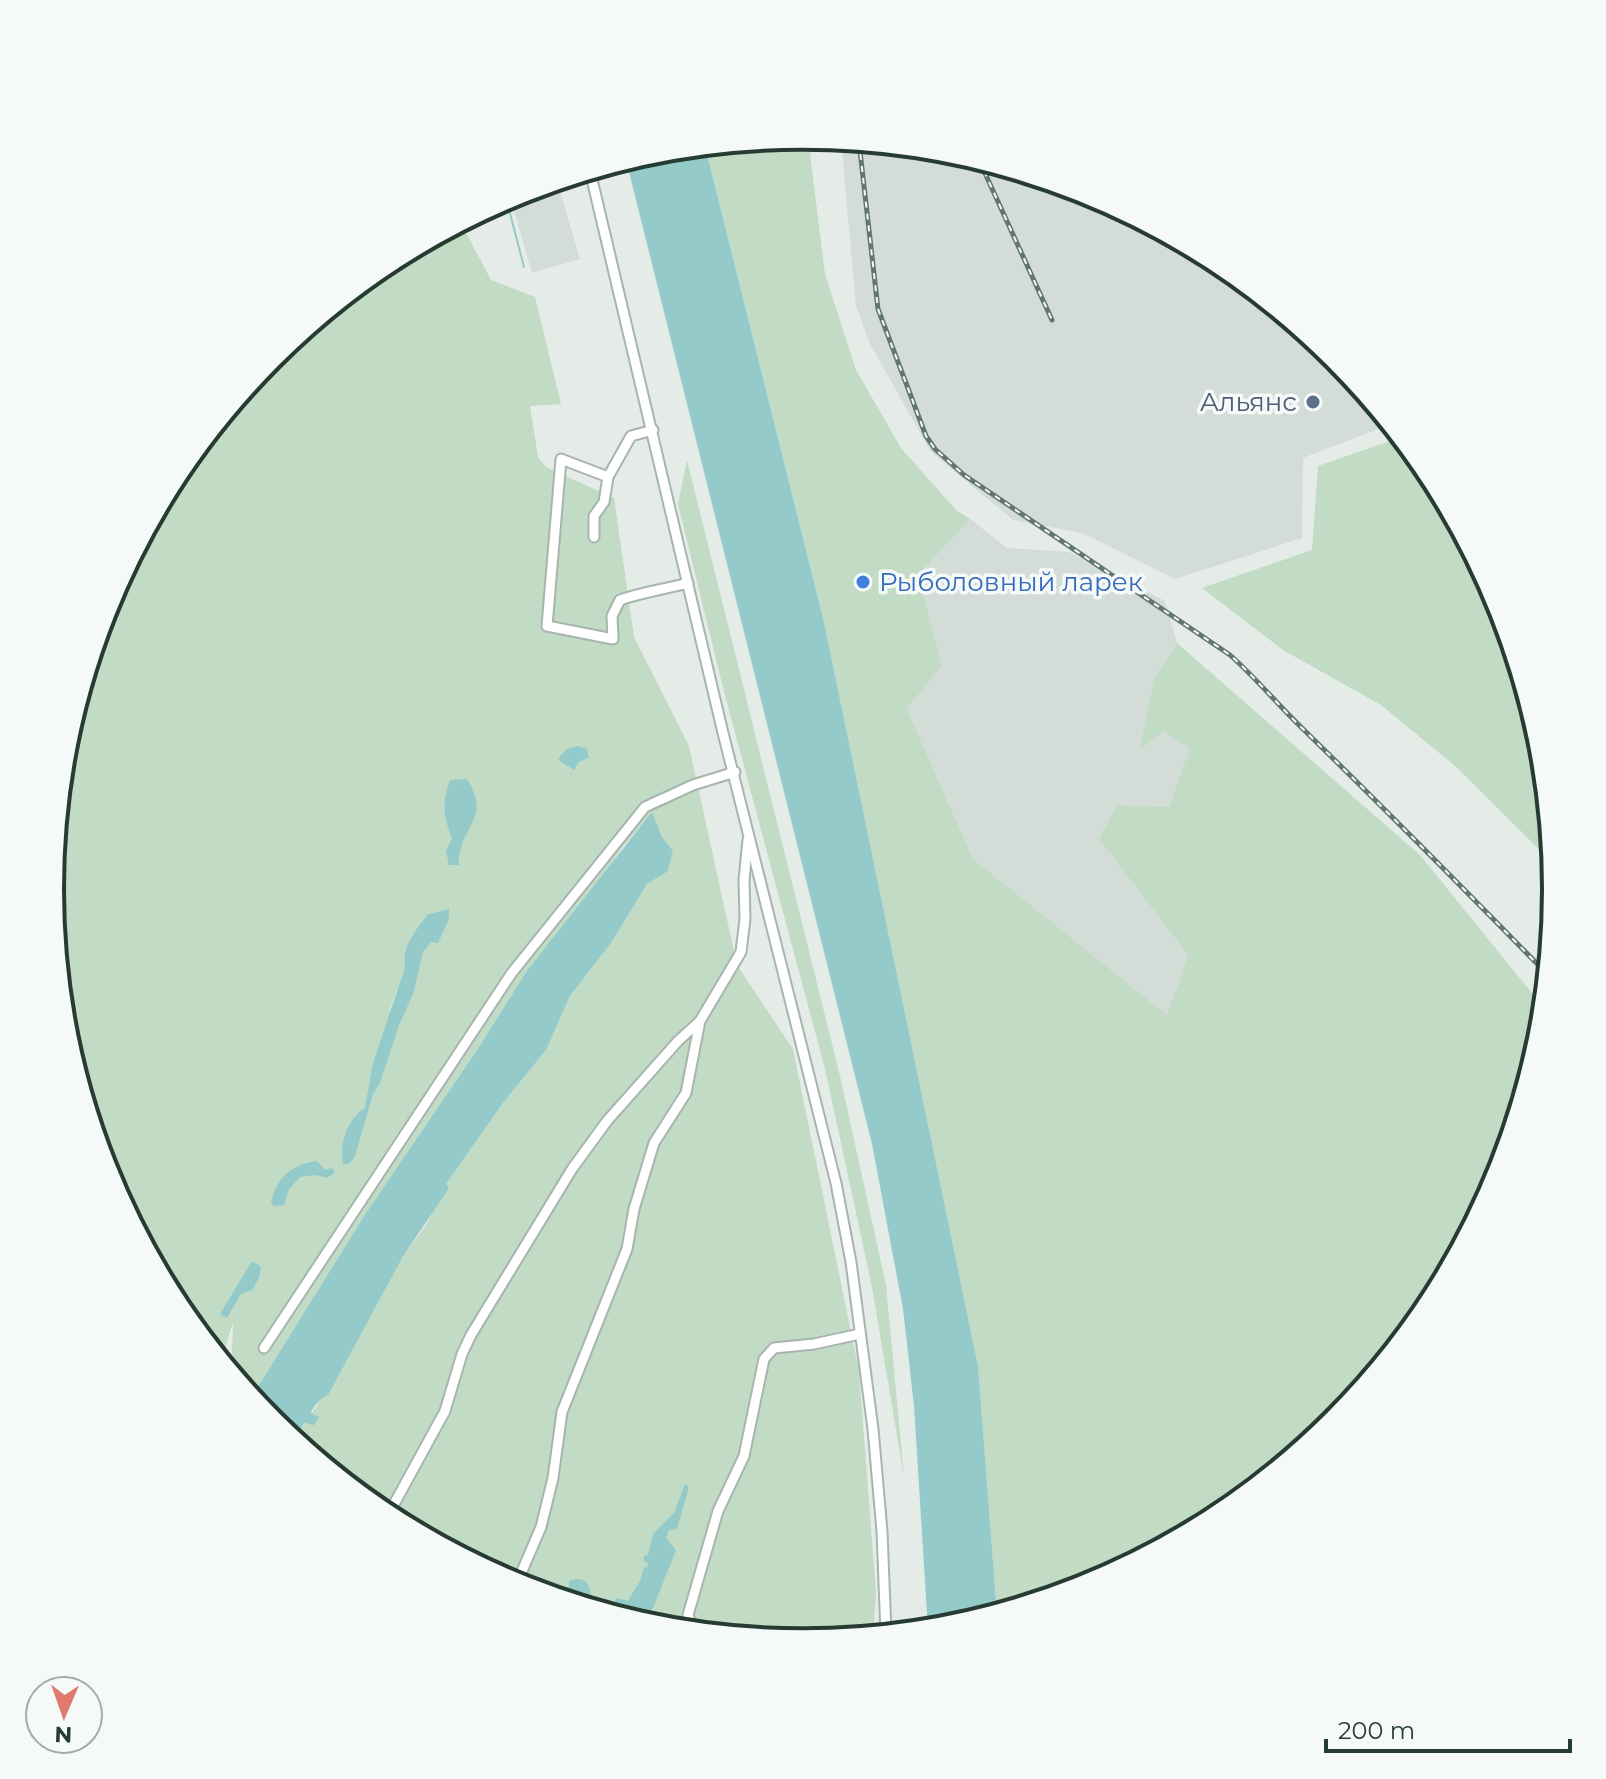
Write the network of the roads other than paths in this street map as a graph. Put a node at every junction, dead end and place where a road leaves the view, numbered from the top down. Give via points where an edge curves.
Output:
1 (593, 182) edge
2 (653, 430) junction
3 (608, 477) junction
4 (594, 537) dead end
5 (688, 583) junction
6 (735, 772) junction
7 (749, 833) junction
8 (700, 1021) junction
9 (860, 1334) junction
10 (264, 1348) dead end
11 (394, 1505) edge
12 (521, 1573) edge
13 (689, 1619) edge
14 (886, 1623) edge

1 - 2 street
2 - 3 street via 631,436
2 - 5 street
3 - 4 street via 604,502 594,516
3 - 5 street via 561,459 547,626 613,639 612,616 620,600
5 - 6 street
6 - 7 street
6 - 10 street via 645,807 511,974
7 - 8 street via 741,952
7 - 9 street via 836,1183
8 - 11 street via 607,1121 572,1169 471,1335 445,1411
8 - 12 street via 686,1093 654,1143 627,1249 562,1412 541,1527
9 - 13 street via 774,1348 764,1359 744,1456 718,1511
9 - 14 street via 880,1501

